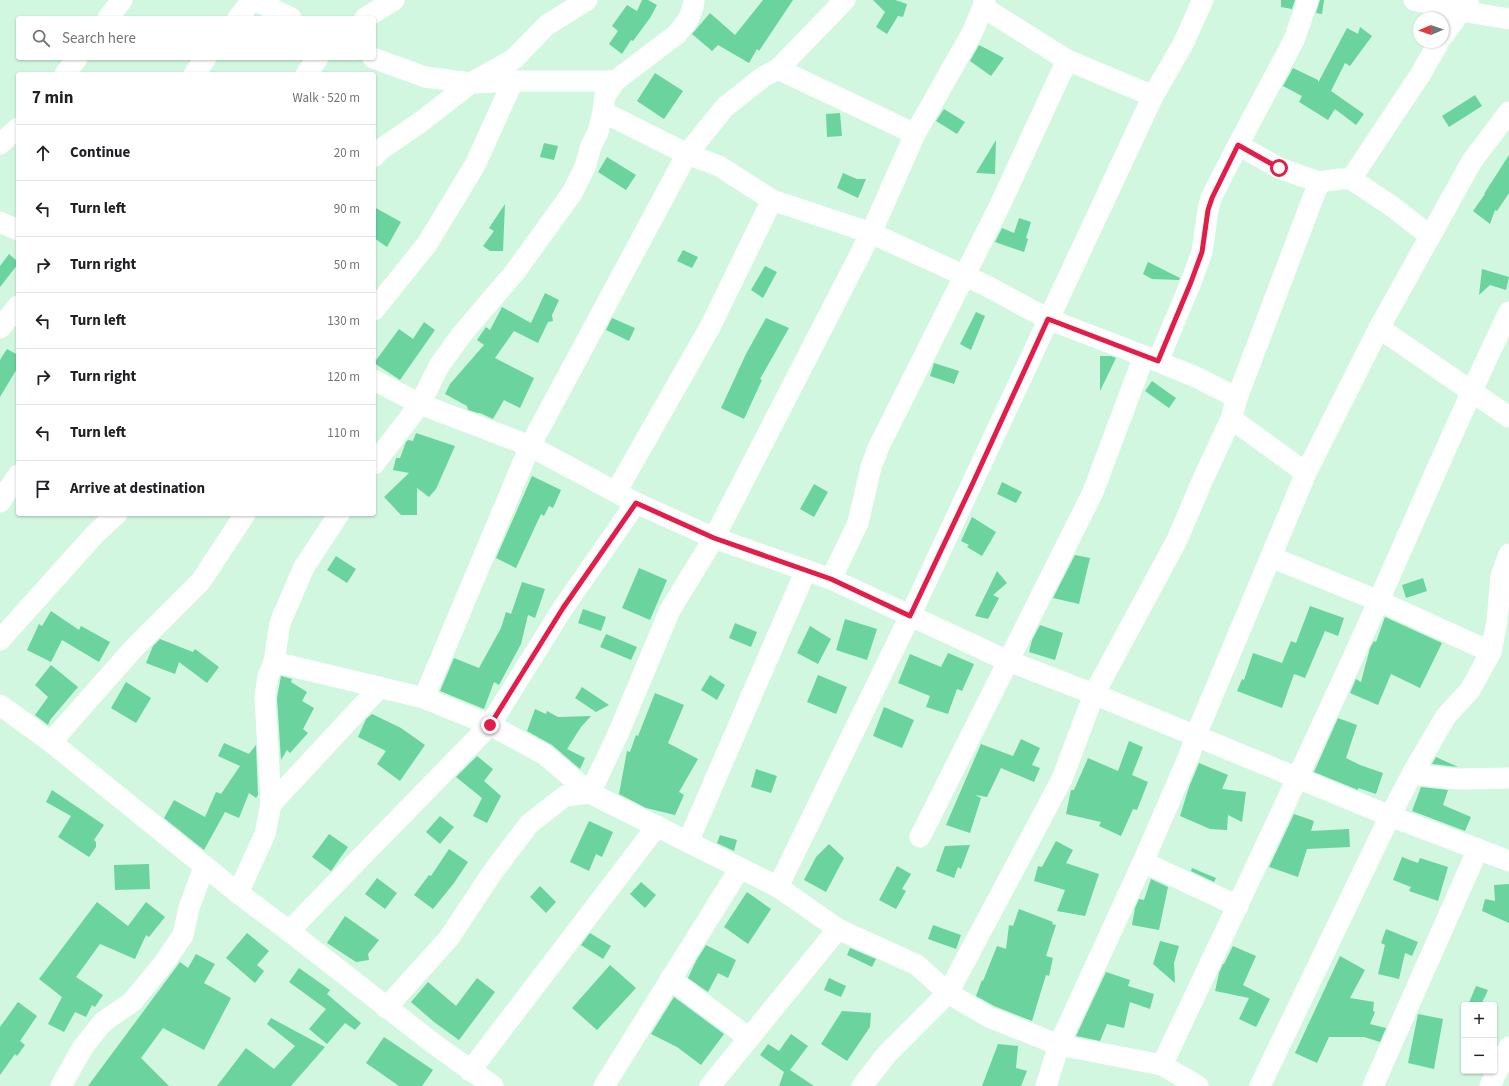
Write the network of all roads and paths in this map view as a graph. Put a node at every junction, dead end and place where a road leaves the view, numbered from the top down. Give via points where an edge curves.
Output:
1 (122, 0) edge
2 (253, 0) edge
3 (394, 0) edge
4 (587, 0) edge
5 (694, 0) edge
6 (845, 0) edge
7 (1203, 0) edge
8 (1308, 0) edge
9 (1414, 0) edge
10 (984, 4) edge
11 (1465, 6) edge
12 (110, 16) edge
13 (240, 16) edge
14 (287, 16) edge
15 (368, 16) edge
16 (1509, 19) edge
17 (1449, 28) edge
18 (1436, 48) edge
19 (376, 59) edge
20 (76, 60) edge
21 (204, 60) edge
22 (316, 60) edge
23 (1067, 60) junction
24 (778, 69) junction
25 (66, 72) edge
26 (196, 72) edge
27 (308, 72) edge
28 (513, 81) junction
29 (615, 81) junction
30 (471, 83) junction
31 (1153, 96) junction
32 (603, 112) junction
33 (1509, 112) edge
34 (16, 130) edge
35 (915, 134) junction
36 (0, 144) edge
37 (1238, 145) junction
38 (687, 154) junction
39 (376, 155) edge
40 (1351, 179) junction
41 (1319, 182) junction
42 (772, 200) junction
43 (0, 222) edge
44 (16, 229) edge
45 (871, 233) junction
46 (1430, 236) junction
47 (964, 275) junction
48 (16, 308) edge
49 (376, 308) edge
50 (1509, 312) edge
51 (1048, 319) junction
52 (0, 328) edge
53 (1379, 328) junction
54 (1151, 358) junction
55 (376, 381) edge
56 (1470, 392) junction
57 (1237, 398) junction
58 (420, 404) junction
59 (1509, 417) edge
60 (1231, 419) junction
61 (530, 446) junction
62 (376, 461) edge
63 (1306, 474) junction
64 (16, 478) edge
65 (616, 492) junction
66 (0, 502) edge
67 (636, 503) junction
68 (114, 516) edge
69 (245, 516) edge
70 (338, 516) edge
71 (714, 538) junction
72 (1509, 554) edge
73 (1271, 557) junction
74 (806, 570) junction
75 (831, 579) junction
76 (1379, 601) junction
77 (910, 616) junction
78 (0, 640) edge
79 (1491, 652) junction
80 (1008, 661) junction
81 (274, 662) junction
82 (380, 687) junction
83 (1094, 694) junction
84 (424, 698) junction
85 (0, 705) edge
86 (490, 725) junction
87 (1196, 736) junction
88 (51, 742) junction
89 (1412, 774) junction
90 (1298, 777) junction
91 (1509, 778) edge
92 (590, 793) junction
93 (272, 804) junction
94 (1390, 816) junction
95 (657, 826) junction
96 (920, 837) dead end
97 (688, 842) junction
98 (1478, 849) junction
99 (1509, 861) edge
100 (1143, 862) junction
101 (204, 867) junction
102 (740, 868) junction
103 (778, 887) junction
104 (238, 893) junction
105 (1238, 906) junction
106 (838, 928) junction
107 (289, 931) junction
108 (670, 979) junction
109 (948, 992) junction
110 (386, 1008) junction
111 (749, 1038) junction
112 (1059, 1045) junction
113 (1509, 1047) edge
114 (1162, 1065) junction
115 (470, 1071) junction
116 (61, 1086) edge
117 (493, 1086) edge
118 (604, 1086) edge
119 (710, 1086) edge
120 (862, 1086) edge
121 (1046, 1086) edge
122 (1198, 1086) edge
123 (1260, 1086) edge
124 (1372, 1086) edge
125 (1490, 1086) edge

1 - 12 street
2 - 13 street
2 - 14 street
3 - 15 street
4 - 30 street via 547,26 514,59
5 - 29 street via 688,20 678,34
6 - 24 street
7 - 31 street via 1183,44
8 - 37 street via 1294,40
9 - 11 street
10 - 23 street
10 - 35 street via 972,33
11 - 16 street
11 - 17 street
18 - 40 street
19 - 30 street via 425,77
20 - 25 street
21 - 26 street
22 - 27 street
23 - 31 street
23 - 47 street via 1020,164
24 - 35 street
24 - 38 street via 763,77 725,108
28 - 29 street
28 - 30 street
28 - 49 street via 475,165 427,244
29 - 32 street via 605,96
30 - 39 street
31 - 51 street
32 - 38 street
32 - 58 street via 585,167 572,193 515,272 462,334 439,366
33 - 46 street via 1472,161
34 - 36 street
35 - 45 street
37 - 41 street via 1279,168
37 - 54 street via 1212,198 1202,252 1191,282
38 - 42 street via 719,166
38 - 61 street
40 - 41 street
40 - 46 street
41 - 57 street
42 - 45 street
42 - 65 street via 710,327
43 - 44 street
45 - 47 street
45 - 71 street
46 - 53 street
47 - 51 street
47 - 75 street via 879,446 871,467 858,523
48 - 52 street
50 - 56 street
51 - 54 street
51 - 77 street
53 - 56 street
53 - 63 street
54 - 57 street
54 - 80 street via 1093,492
55 - 58 street
56 - 59 street
56 - 76 street
57 - 60 street
58 - 61 street
58 - 62 street
60 - 63 street
60 - 83 street via 1177,540
61 - 65 street
61 - 84 street
63 - 73 street
64 - 66 street
65 - 67 street
67 - 71 street
67 - 86 street via 563,608
68 - 78 street
69 - 88 street via 201,581 134,648
70 - 81 street via 304,567 280,622
71 - 74 street
71 - 92 street via 670,610 618,734
72 - 79 street via 1501,576
73 - 76 street
73 - 87 street
74 - 75 street
74 - 97 street
75 - 77 street
76 - 79 street
76 - 90 street
77 - 80 street
77 - 103 street
79 - 89 street via 1470,690 1446,716
80 - 83 street
80 - 96 street
81 - 82 street
81 - 93 street via 268,676 265,697
82 - 84 street
82 - 93 street
83 - 87 street
83 - 109 street via 1062,779
84 - 86 street
85 - 88 street
86 - 92 street via 544,754
86 - 107 street
87 - 90 street
87 - 100 street
88 - 101 street
89 - 91 street via 1456,779
89 - 94 street
90 - 94 street
90 - 105 street
92 - 95 street
92 - 110 street via 565,796 529,824 492,873 449,938
93 - 104 street via 265,834
94 - 98 street
94 - 123 street
95 - 97 street
95 - 115 street
97 - 102 street
98 - 99 street
98 - 124 street
100 - 105 street
100 - 112 street
101 - 104 street
101 - 116 street via 189,908 183,934 164,963 132,1002 103,1022 82,1047
102 - 103 street
102 - 108 street
103 - 106 street
104 - 107 street
105 - 114 street
106 - 109 street via 917,965
106 - 111 street
107 - 110 street
108 - 111 street
108 - 118 street
109 - 112 street via 989,1017
109 - 120 street via 887,1054
110 - 115 street
111 - 119 street
112 - 114 street
112 - 121 street
113 - 125 street
114 - 122 street
115 - 117 street

